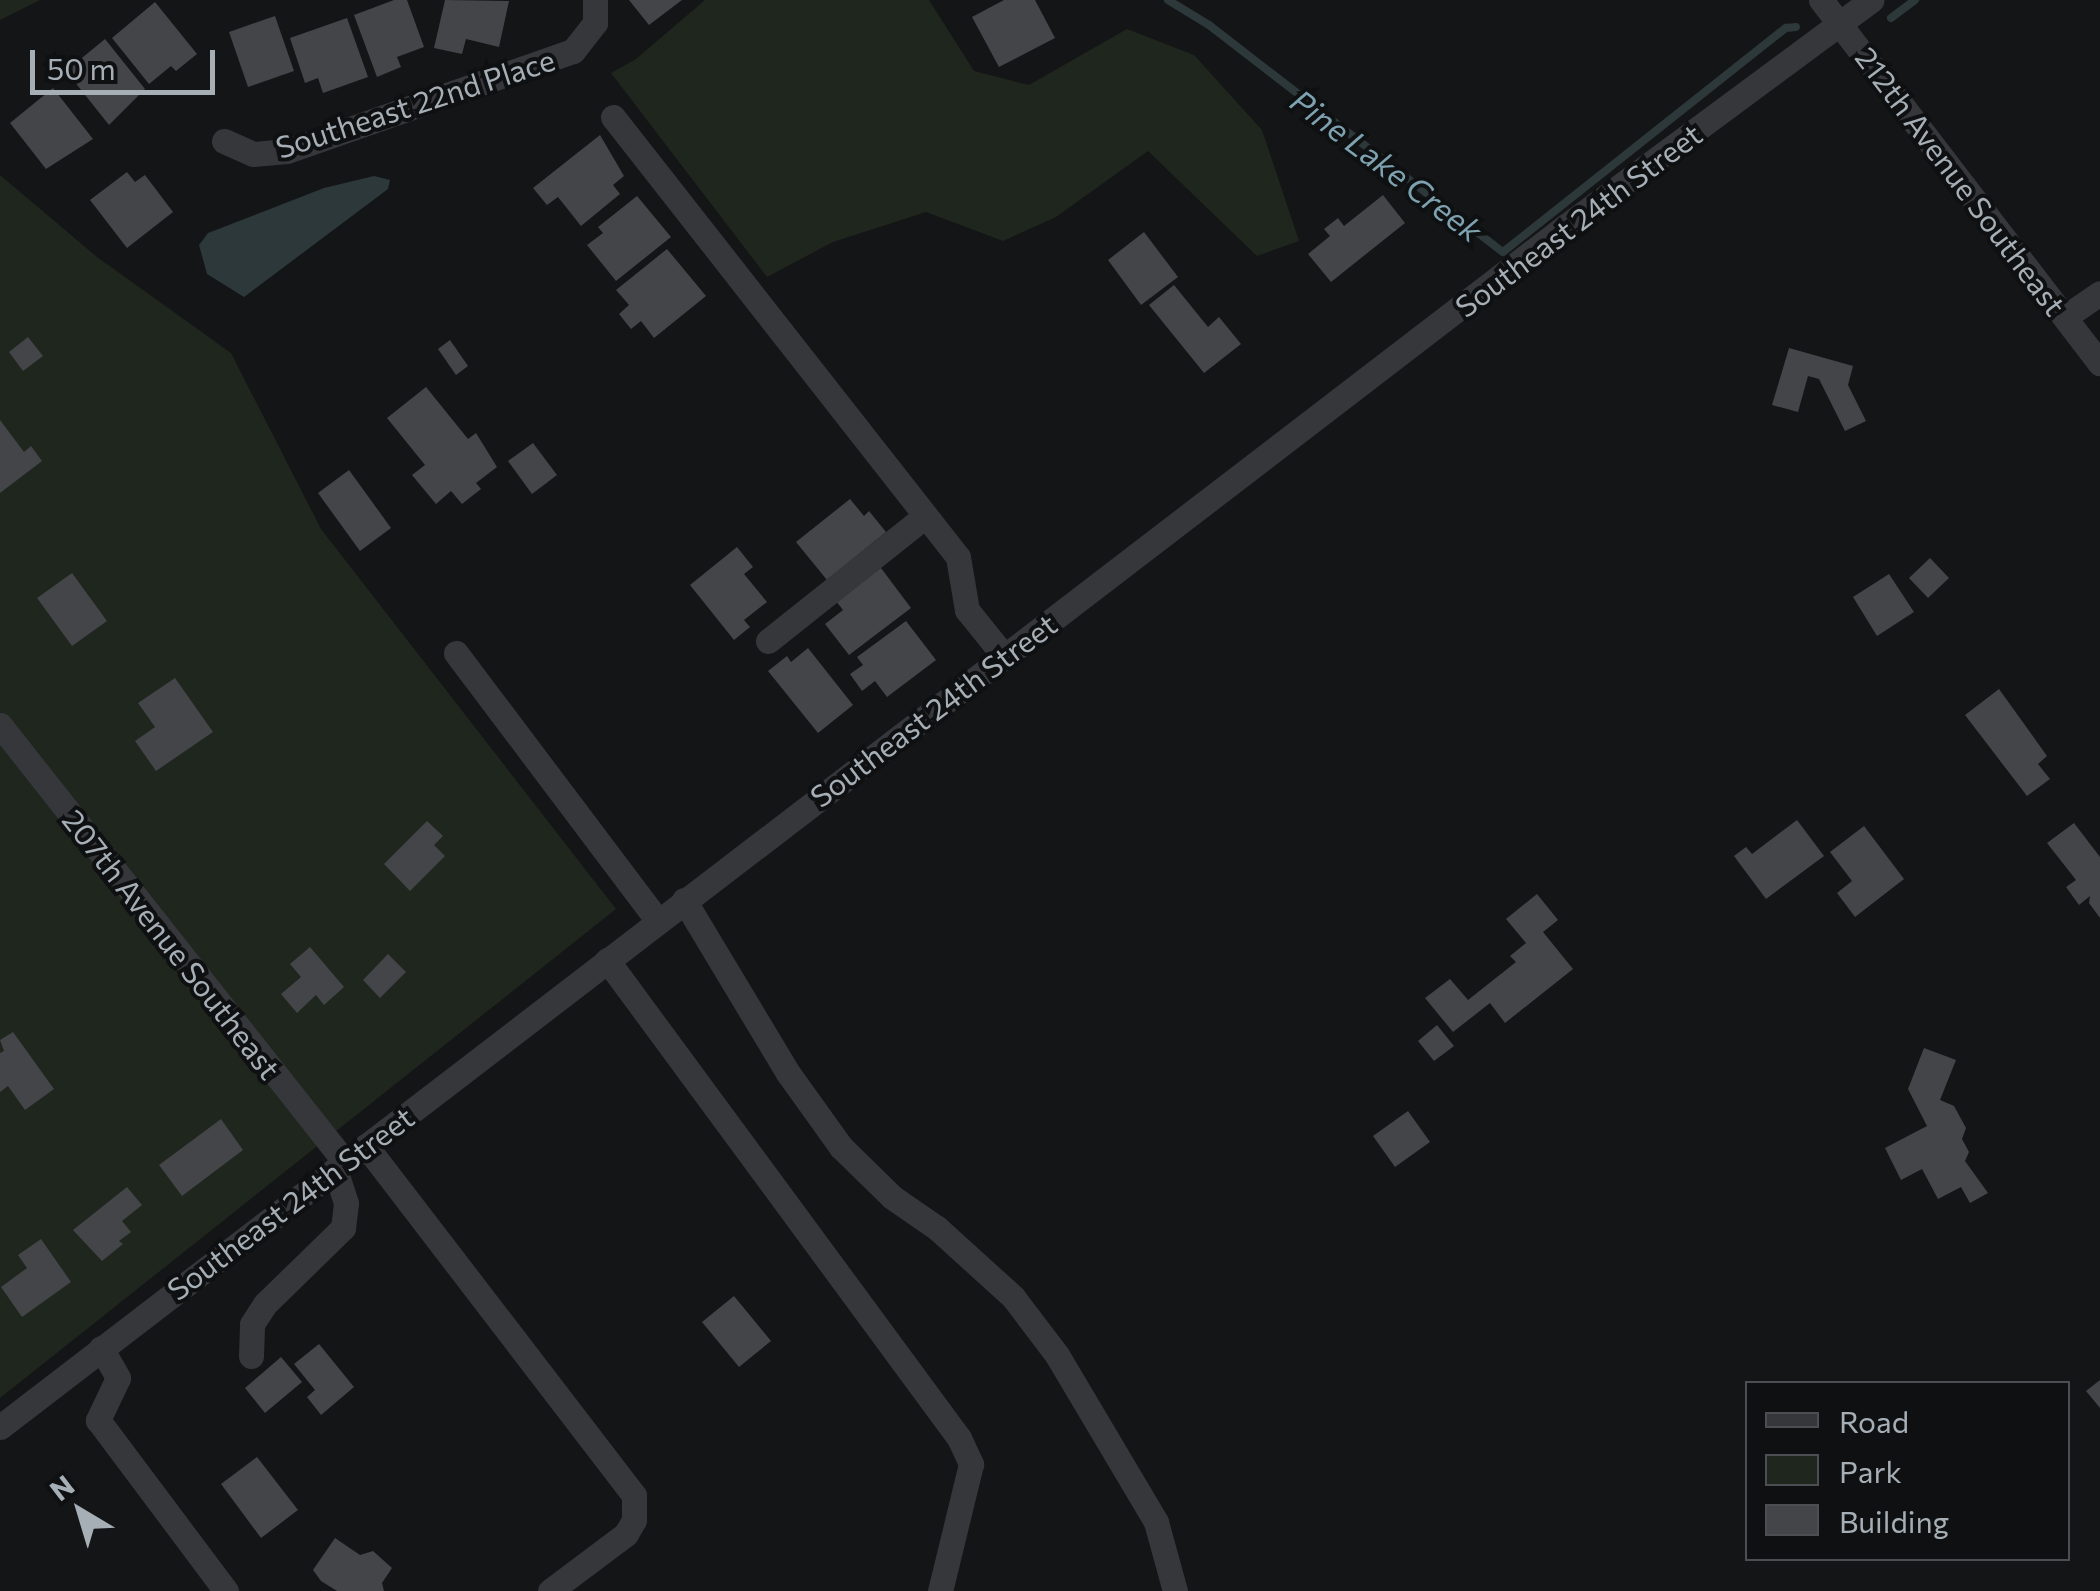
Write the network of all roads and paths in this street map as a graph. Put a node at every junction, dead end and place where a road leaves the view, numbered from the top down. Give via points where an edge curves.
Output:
1 (1821, 0) edge
2 (1871, 0) edge
3 (595, 12) edge
4 (1840, 24) junction
5 (613, 117) dead end
6 (224, 141) dead end
7 (2100, 293) edge
8 (2065, 317) junction
9 (2100, 363) edge
10 (925, 516) junction
11 (768, 641) dead end
12 (456, 653) dead end
13 (1004, 656) junction
14 (0, 725) edge
15 (684, 900) junction
16 (657, 920) junction
17 (607, 960) junction
18 (366, 1146) junction
19 (340, 1166) junction
20 (100, 1348) junction
21 (251, 1356) dead end
22 (0, 1426) edge
23 (943, 1589) edge
24 (226, 1591) edge
25 (550, 1591) edge
26 (1175, 1591) edge

1 - 4 street, 212th Avenue Southeast
2 - 4 street, Southeast 24th Street
3 - 6 street, Southeast 22nd Place via 572,51 287,151 253,154
4 - 8 street, 212th Avenue Southeast
4 - 13 street, Southeast 24th Street
5 - 10 street
7 - 8 street
8 - 9 street, 212th Avenue Southeast
10 - 11 street
10 - 13 street via 958,556 967,610
12 - 16 street
13 - 15 street, Southeast 24th Street
14 - 19 street, 207th Avenue Southeast
15 - 16 street, Southeast 24th Street
15 - 26 street via 788,1073 841,1147 1013,1297 1057,1355 1156,1522
16 - 17 street, Southeast 24th Street
17 - 18 street, Southeast 24th Street
17 - 23 street via 960,1438 972,1464
18 - 19 street, Southeast 24th Street
18 - 25 street via 634,1495 634,1520 626,1534
19 - 20 street, Southeast 24th Street
19 - 21 street via 343,1228 265,1304 252,1324
20 - 22 street, Southeast 24th Street
20 - 24 street via 118,1378 98,1420

